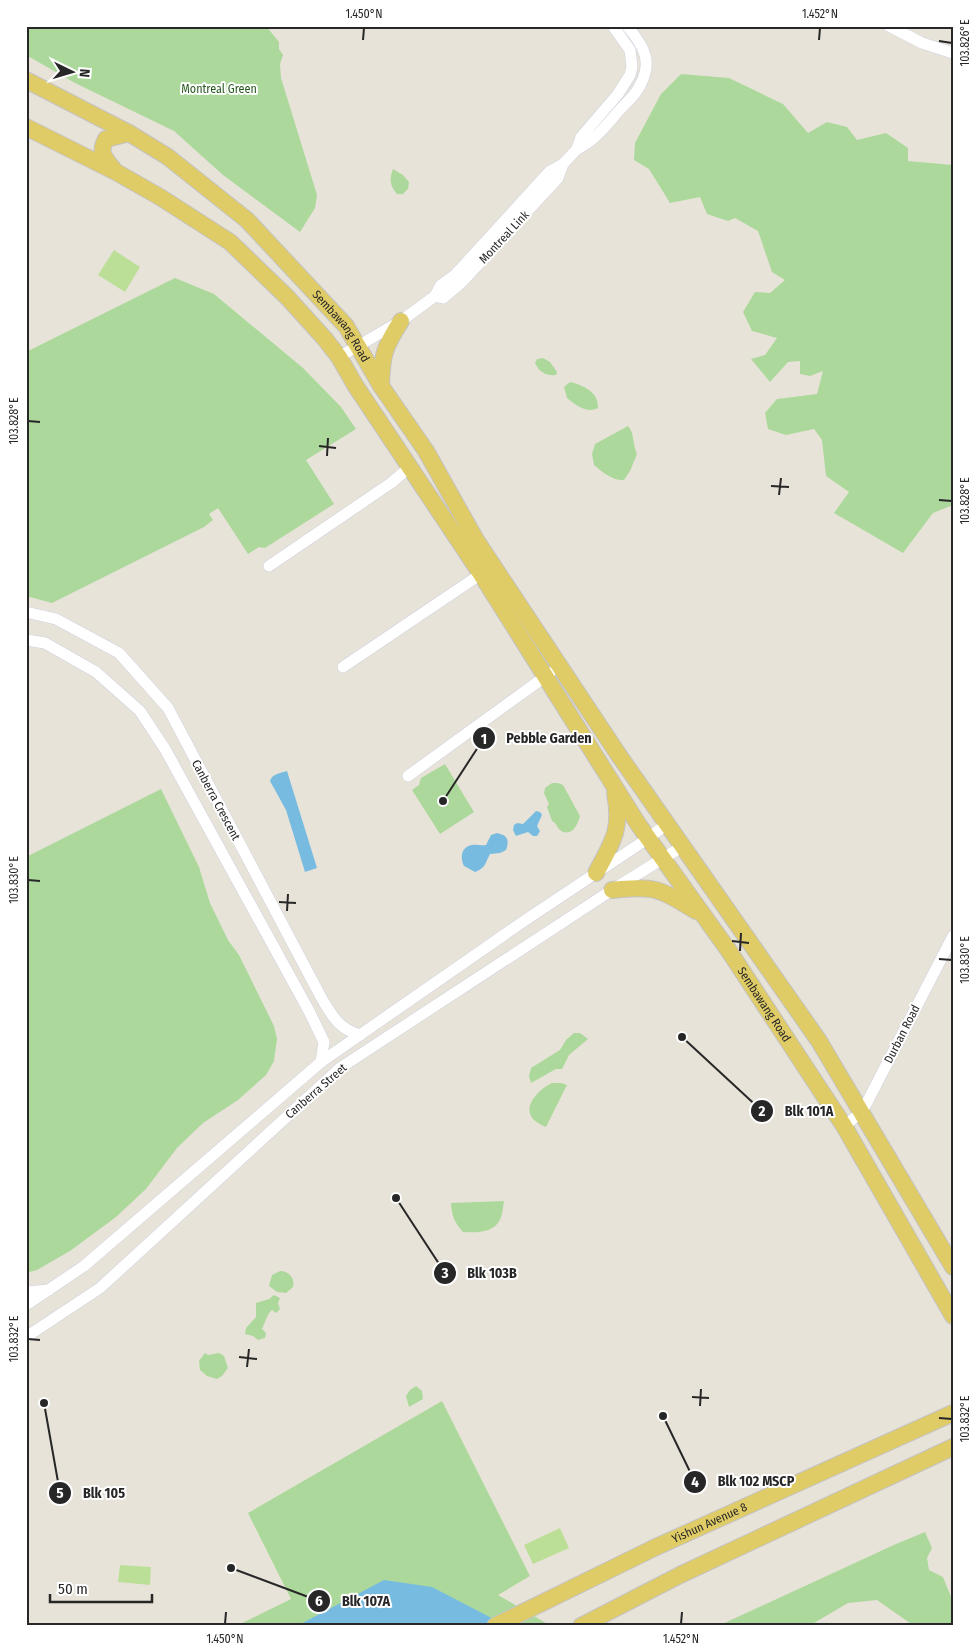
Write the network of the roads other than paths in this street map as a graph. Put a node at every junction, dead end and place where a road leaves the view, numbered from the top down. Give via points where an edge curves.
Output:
1 (613, 26) edge
2 (627, 26) edge
3 (889, 26) edge
4 (953, 53) edge
5 (27, 80) edge
6 (26, 127) edge
7 (129, 133) junction
8 (577, 149) junction
9 (116, 172) junction
10 (402, 321) junction
11 (358, 346) junction
12 (339, 358) junction
13 (381, 386) junction
14 (410, 467) junction
15 (269, 566) dead end
16 (481, 574) junction
17 (26, 612) edge
18 (26, 640) edge
19 (560, 666) junction
20 (343, 667) dead end
21 (545, 677) junction
22 (408, 776) dead end
23 (615, 788) junction
24 (667, 824) junction
25 (647, 839) junction
26 (682, 846) junction
27 (662, 859) junction
28 (596, 873) junction
29 (612, 890) junction
30 (704, 916) junction
31 (953, 936) edge
32 (360, 1035) junction
33 (332, 1054) junction
34 (321, 1062) junction
35 (340, 1068) junction
36 (862, 1112) junction
37 (844, 1126) junction
38 (953, 1267) edge
39 (50, 1290) junction
40 (26, 1292) edge
41 (26, 1305) edge
42 (953, 1316) edge
43 (26, 1337) edge
44 (953, 1402) edge
45 (949, 1415) edge
46 (953, 1447) edge
47 (495, 1626) edge
48 (581, 1626) edge

1 - 8 street, Montreal Link via 630,50 630,75 581,137
2 - 8 street, Montreal Link via 642,45 646,62 638,90 590,142
3 - 4 street via 922,43
5 - 7 main road, Sembawang Road
6 - 9 main road, Sembawang Road
7 - 9 main road via 106,139 102,146 103,156
7 - 11 main road, Sembawang Road via 168,157 247,220 346,326
8 - 10 street, Montreal Link via 564,164 550,172 455,275 441,285 435,296
9 - 12 main road, Sembawang Road via 230,242 287,297
10 - 11 street, Montreal Link
10 - 13 main road via 384,353
11 - 12 street, Montreal Link
11 - 13 main road, Sembawang Road
12 - 14 main road, Sembawang Road
13 - 19 main road, Sembawang Road via 426,451 476,540
14 - 15 street
14 - 16 main road, Sembawang Road
16 - 20 street
16 - 21 main road, Sembawang Road
17 - 32 street, Canberra Crescent via 56,619 119,653 168,708 333,1018 346,1030
18 - 34 street, Canberra Crescent via 45,643 96,672 140,711 166,749 309,1011 324,1042
19 - 21 street
19 - 24 main road, Sembawang Road
21 - 22 street
21 - 23 main road, Sembawang Road
23 - 25 main road, Sembawang Road
23 - 28 main road via 618,825
24 - 25 street, Canberra Street
24 - 26 main road, Sembawang Road
25 - 27 main road, Sembawang Road
25 - 28 street, Canberra Street
26 - 27 street, Canberra Street
26 - 36 main road, Sembawang Road via 819,1041
27 - 29 street, Canberra Street
27 - 30 main road, Sembawang Road
28 - 32 street, Canberra Street
29 - 30 main road via 640,887 657,890
29 - 35 street, Canberra Street
30 - 37 main road, Sembawang Road
31 - 36 street, Durban Road
32 - 33 street, Canberra Street
33 - 34 street, Canberra Street
33 - 35 street
34 - 39 street, Canberra Street via 84,1266
35 - 43 street, Canberra Street via 100,1288
36 - 37 street, Durban Road
36 - 38 main road, Sembawang Road
37 - 42 main road, Sembawang Road
39 - 40 street
39 - 41 street, Canberra Street
44 - 45 main road
45 - 47 main road, Yishun Avenue 8 via 656,1547
46 - 48 main road via 680,1575

